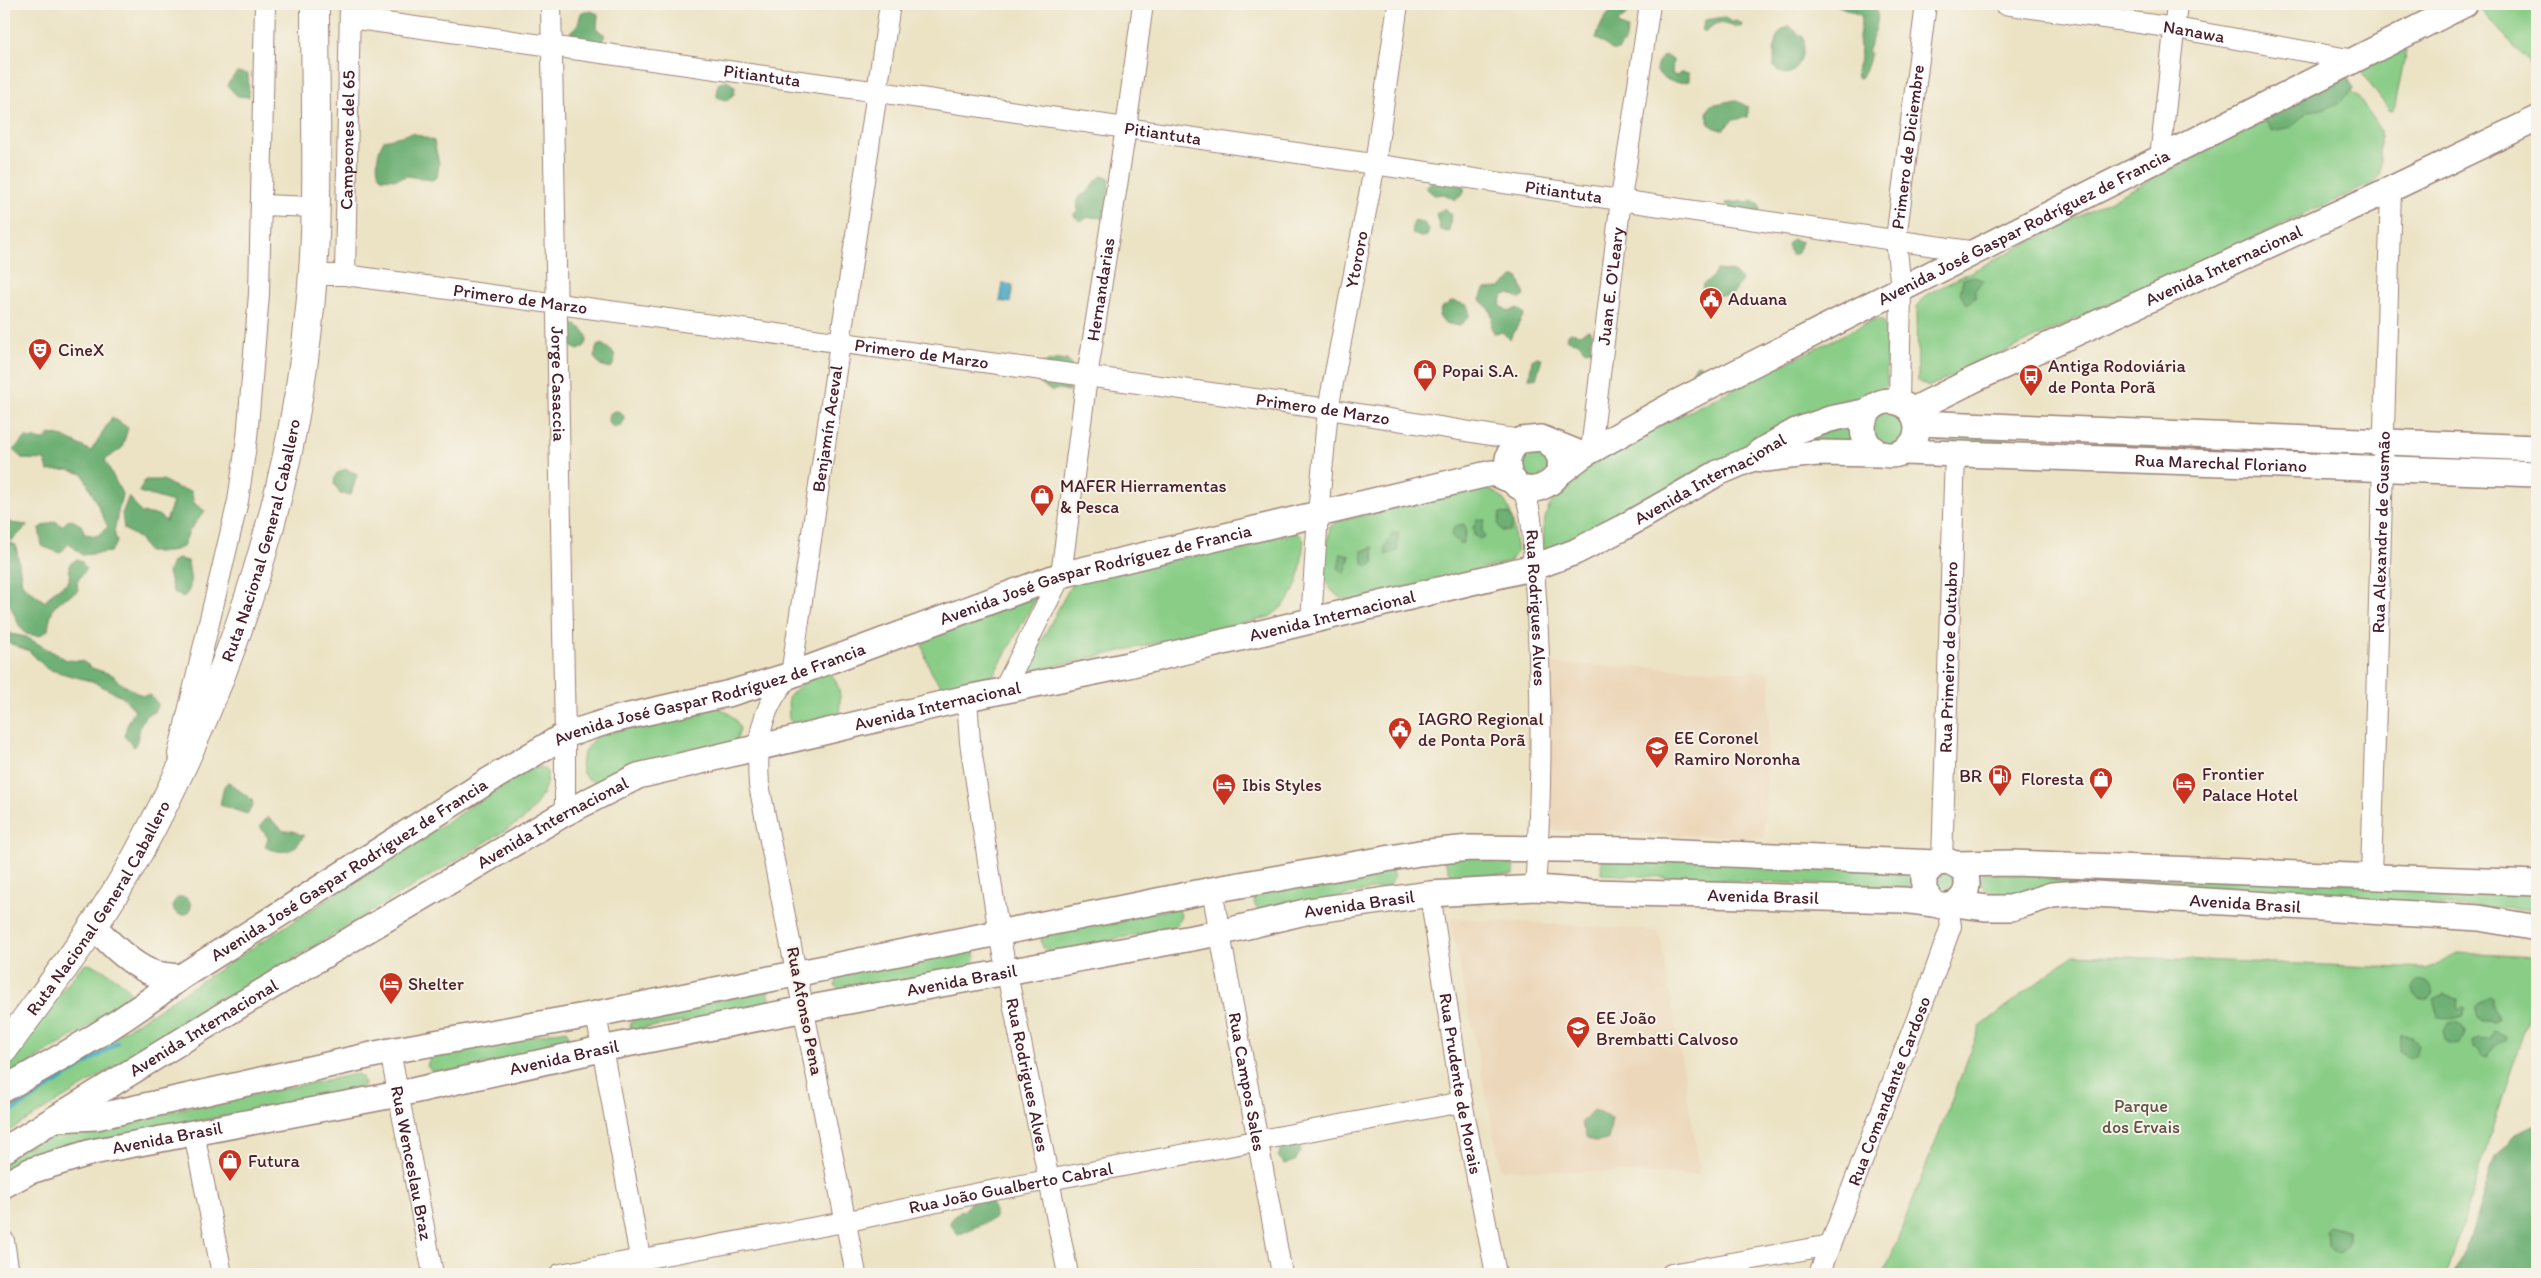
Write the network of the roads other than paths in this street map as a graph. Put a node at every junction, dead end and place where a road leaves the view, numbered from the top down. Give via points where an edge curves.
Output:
1 (265, 4) edge
2 (314, 4) edge
3 (551, 4) edge
4 (890, 4) edge
5 (1142, 4) edge
6 (1398, 4) edge
7 (1650, 4) edge
8 (1926, 4) edge
9 (2004, 4) edge
10 (2177, 4) edge
11 (2465, 4) edge
12 (350, 11) edge
13 (2436, 11) edge
14 (2175, 28) junction
15 (551, 46) junction
16 (2354, 60) junction
17 (878, 92) junction
18 (2537, 119) edge
19 (1126, 128) junction
20 (2160, 158) junction
21 (1375, 164) junction
22 (2391, 189) junction
23 (1621, 199) junction
24 (261, 206) junction
25 (314, 207) junction
26 (1896, 240) junction
27 (1976, 252) junction
28 (313, 275) junction
29 (345, 275) junction
30 (1901, 290) junction
31 (556, 303) junction
32 (841, 341) junction
33 (1087, 377) junction
34 (1328, 409) junction
35 (1868, 411) junction
36 (1909, 412) junction
37 (1547, 441) junction
38 (2385, 443) junction
39 (2505, 447) junction
40 (2537, 448) edge
41 (1587, 452) junction
42 (1892, 453) junction
43 (1955, 453) junction
44 (1753, 458) junction
45 (1512, 467) junction
46 (2384, 468) junction
47 (2503, 472) junction
48 (2537, 474) edge
49 (1553, 480) junction
50 (1318, 514) junction
51 (1534, 567) junction
52 (1061, 575) junction
53 (1311, 622) junction
54 (791, 675) junction
55 (1003, 691) junction
56 (731, 693) junction
57 (967, 698) junction
58 (763, 718) junction
59 (565, 735) junction
60 (759, 746) junction
61 (168, 795) junction
62 (564, 813) junction
63 (1537, 848) junction
64 (1945, 863) junction
65 (2371, 876) junction
66 (2537, 883) edge
67 (1535, 888) junction
68 (1212, 890) junction
69 (1430, 894) junction
70 (1946, 905) junction
71 (93, 925) junction
72 (2537, 928) edge
73 (1219, 933) junction
74 (999, 934) junction
75 (1006, 970) junction
76 (798, 973) junction
77 (181, 977) junction
78 (805, 1009) junction
79 (596, 1014) junction
80 (13, 1029) edge
81 (4, 1049) edge
82 (601, 1049) junction
83 (390, 1052) junction
84 (4, 1089) edge
85 (399, 1094) junction
86 (1462, 1102) junction
87 (56, 1119) junction
88 (194, 1133) junction
89 (1257, 1141) junction
90 (4, 1150) edge
91 (1048, 1180) junction
92 (4, 1185) edge
93 (844, 1222) junction
94 (1830, 1245) junction
95 (4, 1248) edge
96 (641, 1266) edge
97 (9, 1274) edge
98 (222, 1274) edge
99 (433, 1274) edge
100 (560, 1274) edge
101 (856, 1274) edge
102 (1068, 1274) edge
103 (1282, 1274) edge
104 (1496, 1274) edge
105 (1671, 1274) edge
106 (1819, 1274) edge

1 - 24 street
2 - 25 highway, Ruta Nacional General Caballero
3 - 15 street, Jorge Casaccia
4 - 17 street, Benjamín Aceval
5 - 19 street, Hernandarias
6 - 21 street, Ytororo
7 - 23 street, Juan E. O'Leary
8 - 26 street, Primero de Diciembre
9 - 14 street, Nanawa
10 - 14 street
11 - 13 main road, Avenida José Gaspar Rodríguez de Francia
12 - 15 street, Pitiantuta
12 - 29 street, Campeones del 65
13 - 16 main road, Avenida José Gaspar Rodríguez de Francia
14 - 16 street, Nanawa
14 - 20 street
15 - 17 street, Pitiantuta
15 - 31 street, Jorge Casaccia
16 - 20 main road, Avenida José Gaspar Rodríguez de Francia
17 - 19 street, Pitiantuta
17 - 32 street, Benjamín Aceval
18 - 22 main road, Avenida Internacional
19 - 21 street, Pitiantuta
19 - 33 street, Hernandarias
20 - 27 main road, Avenida José Gaspar Rodríguez de Francia
21 - 23 street, Pitiantuta
21 - 34 street, Ytororo
22 - 36 main road, Avenida Internacional
22 - 38 street, Rua Alexandre de Gusmão
23 - 26 street, Pitiantuta
23 - 41 street, Juan E. O'Leary
24 - 25 street
24 - 61 street via 259,294 248,438 238,501
25 - 28 highway, Ruta Nacional General Caballero
26 - 27 street, Pitiantuta
26 - 30 street, Primero de Diciembre
27 - 30 main road, Avenida José Gaspar Rodríguez de Francia
28 - 29 street, Primero de Marzo
28 - 61 highway, Ruta Nacional General Caballero via 291,439 274,513 228,656
29 - 31 street, Primero de Marzo
30 - 36 street, Primero de Diciembre
30 - 41 main road, Avenida José Gaspar Rodríguez de Francia via 1676,403
31 - 32 street, Primero de Marzo
31 - 59 street, Jorge Casaccia
32 - 33 street, Primero de Marzo
32 - 54 street, Benjamín Aceval
33 - 34 street, Primero de Marzo
33 - 52 street, Hernandarias
34 - 45 street, Primero de Marzo
34 - 50 street, Ytororo
35 - 36 main road via 1882,402
35 - 42 main road via 1864,419 1864,436 1874,450
35 - 44 main road, Avenida Internacional via 1830,418 1796,432
36 - 38 main road, Rua Marechal Floriano
36 - 42 main road via 1914,439
37 - 41 main road
37 - 45 main road via 1534,438
37 - 49 main road via 1559,459
38 - 39 main road, Rua Marechal Floriano
38 - 46 street, Rua Alexandre de Gusmão
39 - 40 main road, Rua Marechal Floriano
39 - 47 main road
41 - 49 main road, Avenida José Gaspar Rodríguez de Francia
42 - 43 main road, Rua Marechal Floriano
42 - 44 main road, Rua Marechal Floriano
43 - 46 main road, Rua Marechal Floriano
43 - 64 street, Rua Primeiro de Outubro
44 - 51 main road, Avenida Internacional via 1718,473 1575,552
45 - 49 main road via 1535,490
45 - 50 main road, Avenida José Gaspar Rodríguez de Francia
45 - 51 street, Rua Rodrigues Alves
46 - 47 main road, Rua Marechal Floriano
46 - 65 street, Rua Alexandre de Gusmão
47 - 48 main road, Rua Marechal Floriano
50 - 52 main road, Avenida José Gaspar Rodríguez de Francia
50 - 53 street, Ytororo
51 - 53 main road, Avenida Internacional
51 - 63 street, Rua Rodrigues Alves via 1542,693
52 - 54 main road, Avenida José Gaspar Rodríguez de Francia
52 - 55 street, Hernandarias
53 - 55 main road, Avenida Internacional
54 - 56 main road, Avenida José Gaspar Rodríguez de Francia
54 - 58 street, Rua Afonso Pena via 775,694
55 - 57 main road, Avenida Internacional
56 - 58 street via 753,703
56 - 59 main road, Avenida José Gaspar Rodríguez de Francia via 612,720
57 - 60 main road, Avenida Internacional
57 - 74 street, Rua Rodrigues Alves via 970,742
58 - 60 street, Rua Afonso Pena
59 - 62 street, Jorge Casaccia
59 - 77 main road, Avenida José Gaspar Rodríguez de Francia
60 - 62 main road, Avenida Internacional via 638,776
60 - 76 street, Rua Afonso Pena via 759,785
61 - 71 highway, Ruta Nacional General Caballero via 139,851
62 - 87 main road, Avenida Internacional via 235,1008
63 - 64 main road, Avenida Brasil
63 - 67 street, Rua Rodrigues Alves
63 - 68 main road, Avenida Brasil via 1470,848 1419,853
64 - 65 main road, Avenida Brasil
64 - 70 main road via 1963,869 1968,884 1967,892
64 - 70 main road via 1929,868 1922,883 1928,898
65 - 66 main road, Avenida Brasil
67 - 69 main road, Avenida Brasil
67 - 70 main road, Avenida Brasil via 1903,900
68 - 73 street, Rua Campos Sales
68 - 74 main road, Avenida Brasil
69 - 73 main road, Avenida Brasil via 1309,911
69 - 86 street, Rua Prudente de Morais
70 - 72 main road, Avenida Brasil via 2011,908 2052,894 2079,893 2479,918
70 - 94 street, Rua Comandante Cardoso via 1951,926
71 - 77 main road via 132,962 151,972
71 - 80 highway, Ruta Nacional General Caballero
73 - 75 main road, Avenida Brasil
73 - 89 street, Rua Campos Sales
74 - 75 street, Rua Rodrigues Alves
74 - 76 main road, Avenida Brasil
75 - 78 main road, Avenida Brasil
75 - 91 street, Rua Rodrigues Alves
76 - 78 street, Rua Afonso Pena
76 - 79 main road, Avenida Brasil
77 - 84 main road, Avenida José Gaspar Rodríguez de Francia via 143,1007 85,1044
78 - 82 main road, Avenida Brasil
78 - 93 street, Rua Afonso Pena
79 - 82 street
79 - 83 main road, Avenida Brasil
80 - 81 highway, Ruta Nacional General Caballero
82 - 85 main road, Avenida Brasil
82 - 96 street
83 - 85 street, Rua Wenceslau Braz
83 - 87 main road, Avenida Brasil via 96,1117
85 - 88 main road, Avenida Brasil
85 - 99 street, Rua Wenceslau Braz
86 - 89 street, Rua João Gualberto Cabral
86 - 104 street, Rua Prudente de Morais
87 - 90 main road, Avenida Internacional
88 - 92 main road, Avenida Brasil via 55,1162 30,1170
88 - 98 street
89 - 91 street, Rua João Gualberto Cabral
89 - 103 street, Rua Campos Sales
91 - 93 street, Rua João Gualberto Cabral
91 - 102 street, Rua Rodrigues Alves
93 - 96 street, Rua João Gualberto Cabral
93 - 101 street, Rua Afonso Pena
94 - 105 street
94 - 106 street, Rua Comandante Cardoso
95 - 97 street
96 - 100 street, Rua João Gualberto Cabral

